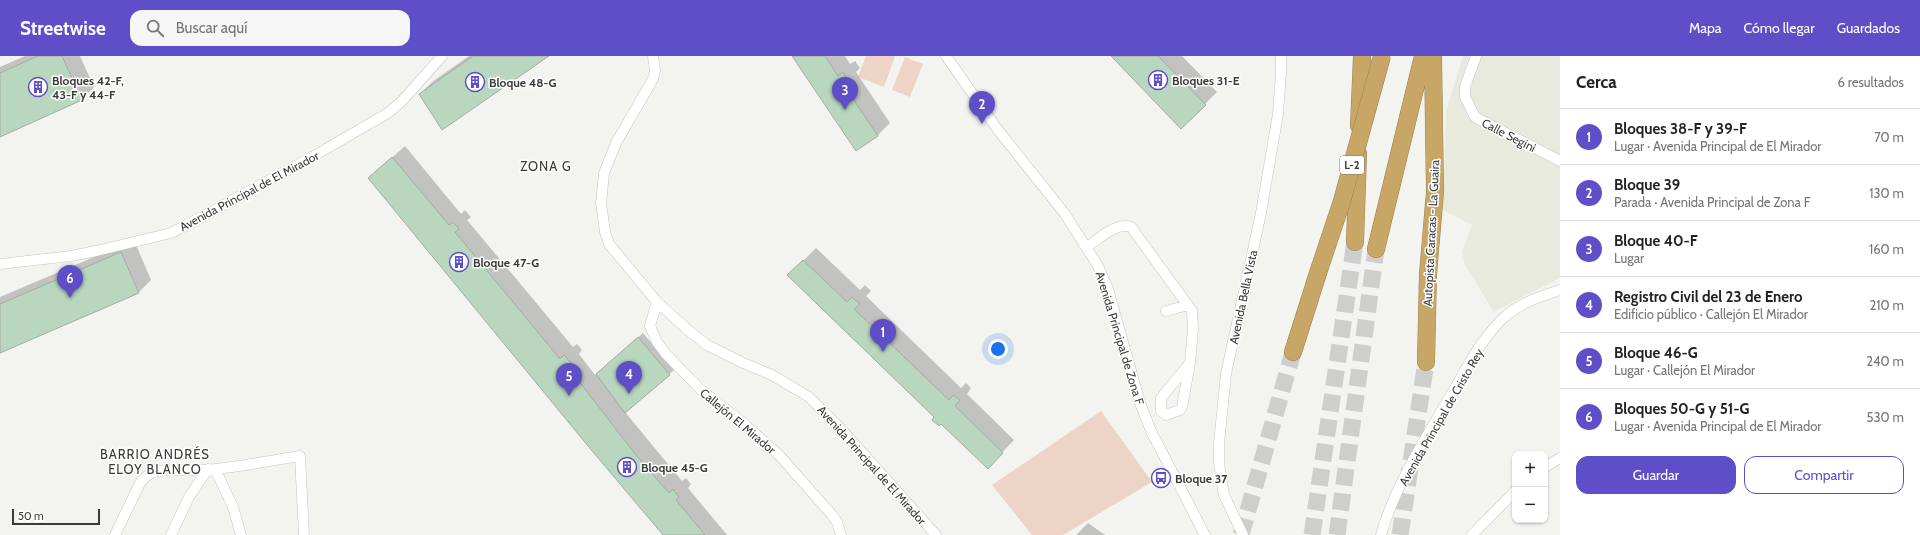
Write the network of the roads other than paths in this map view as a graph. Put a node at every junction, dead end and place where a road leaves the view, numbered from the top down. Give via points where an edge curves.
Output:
1 (442, 56) edge
2 (653, 56) edge
3 (946, 56) edge
4 (1281, 56) edge
5 (1362, 56) edge
6 (1382, 56) edge
7 (1423, 56) edge
8 (1433, 56) edge
9 (1476, 56) edge
10 (1560, 162) edge
11 (1355, 242) tunnel mouth
12 (1087, 247) junction
13 (1376, 249) tunnel mouth
14 (0, 264) edge
15 (1560, 290) edge
16 (658, 302) junction
17 (1188, 305) junction
18 (1166, 311) dead end
19 (1293, 352) tunnel mouth
20 (1426, 362) tunnel mouth
21 (1190, 363) junction
22 (1560, 458) edge
23 (1548, 465) edge
24 (212, 469) junction
25 (1512, 494) edge
26 (115, 535) edge
27 (171, 535) edge
28 (241, 535) edge
29 (304, 535) edge
30 (841, 535) edge
31 (936, 535) edge
32 (1206, 535) edge
33 (1243, 535) edge
34 (1382, 535) edge
35 (1472, 535) edge

1 - 14 street, Avenida Principal de El Mirador via 402,101 379,119 171,233 71,256
2 - 16 street, Avenida Principal de El Mirador via 653,79 623,128 608,160 601,203 609,244
3 - 12 street, Avenida Principal de Zona F via 998,130 1065,214
4 - 33 street, Avenida Bella Vista via 1278,114 1261,213 1226,374 1219,443 1218,463 1224,495
5 - 11 highway, L-2
6 - 19 highway, L-2, bridge via 1342,201
7 - 13 highway
8 - 20 highway, Autopista Caracas - La Guaira via 1435,192 1428,274
9 - 10 street, Calle Segini via 1465,87 1465,97 1475,117
12 - 17 street via 1116,228 1124,225 1131,227
12 - 32 street, Avenida Principal de Zona F via 1108,289 1140,403 1151,431
15 - 34 street, Avenida Principal de Cristo Rey via 1532,300 1507,314 1485,339 1413,462 1390,510
16 - 30 street, Callejón El Mirador via 650,326 657,342 695,384 779,455 832,515
16 - 31 street, Avenida Principal de El Mirador via 707,345 809,397
17 - 18 street
17 - 21 street via 1194,317
21 - 21 street via 1182,407 1166,415 1159,406 1161,398
22 - 23 street
24 - 26 street via 164,470 146,476 140,483
24 - 27 street via 189,497
24 - 28 street via 232,507
24 - 29 street via 300,456
25 - 35 street

